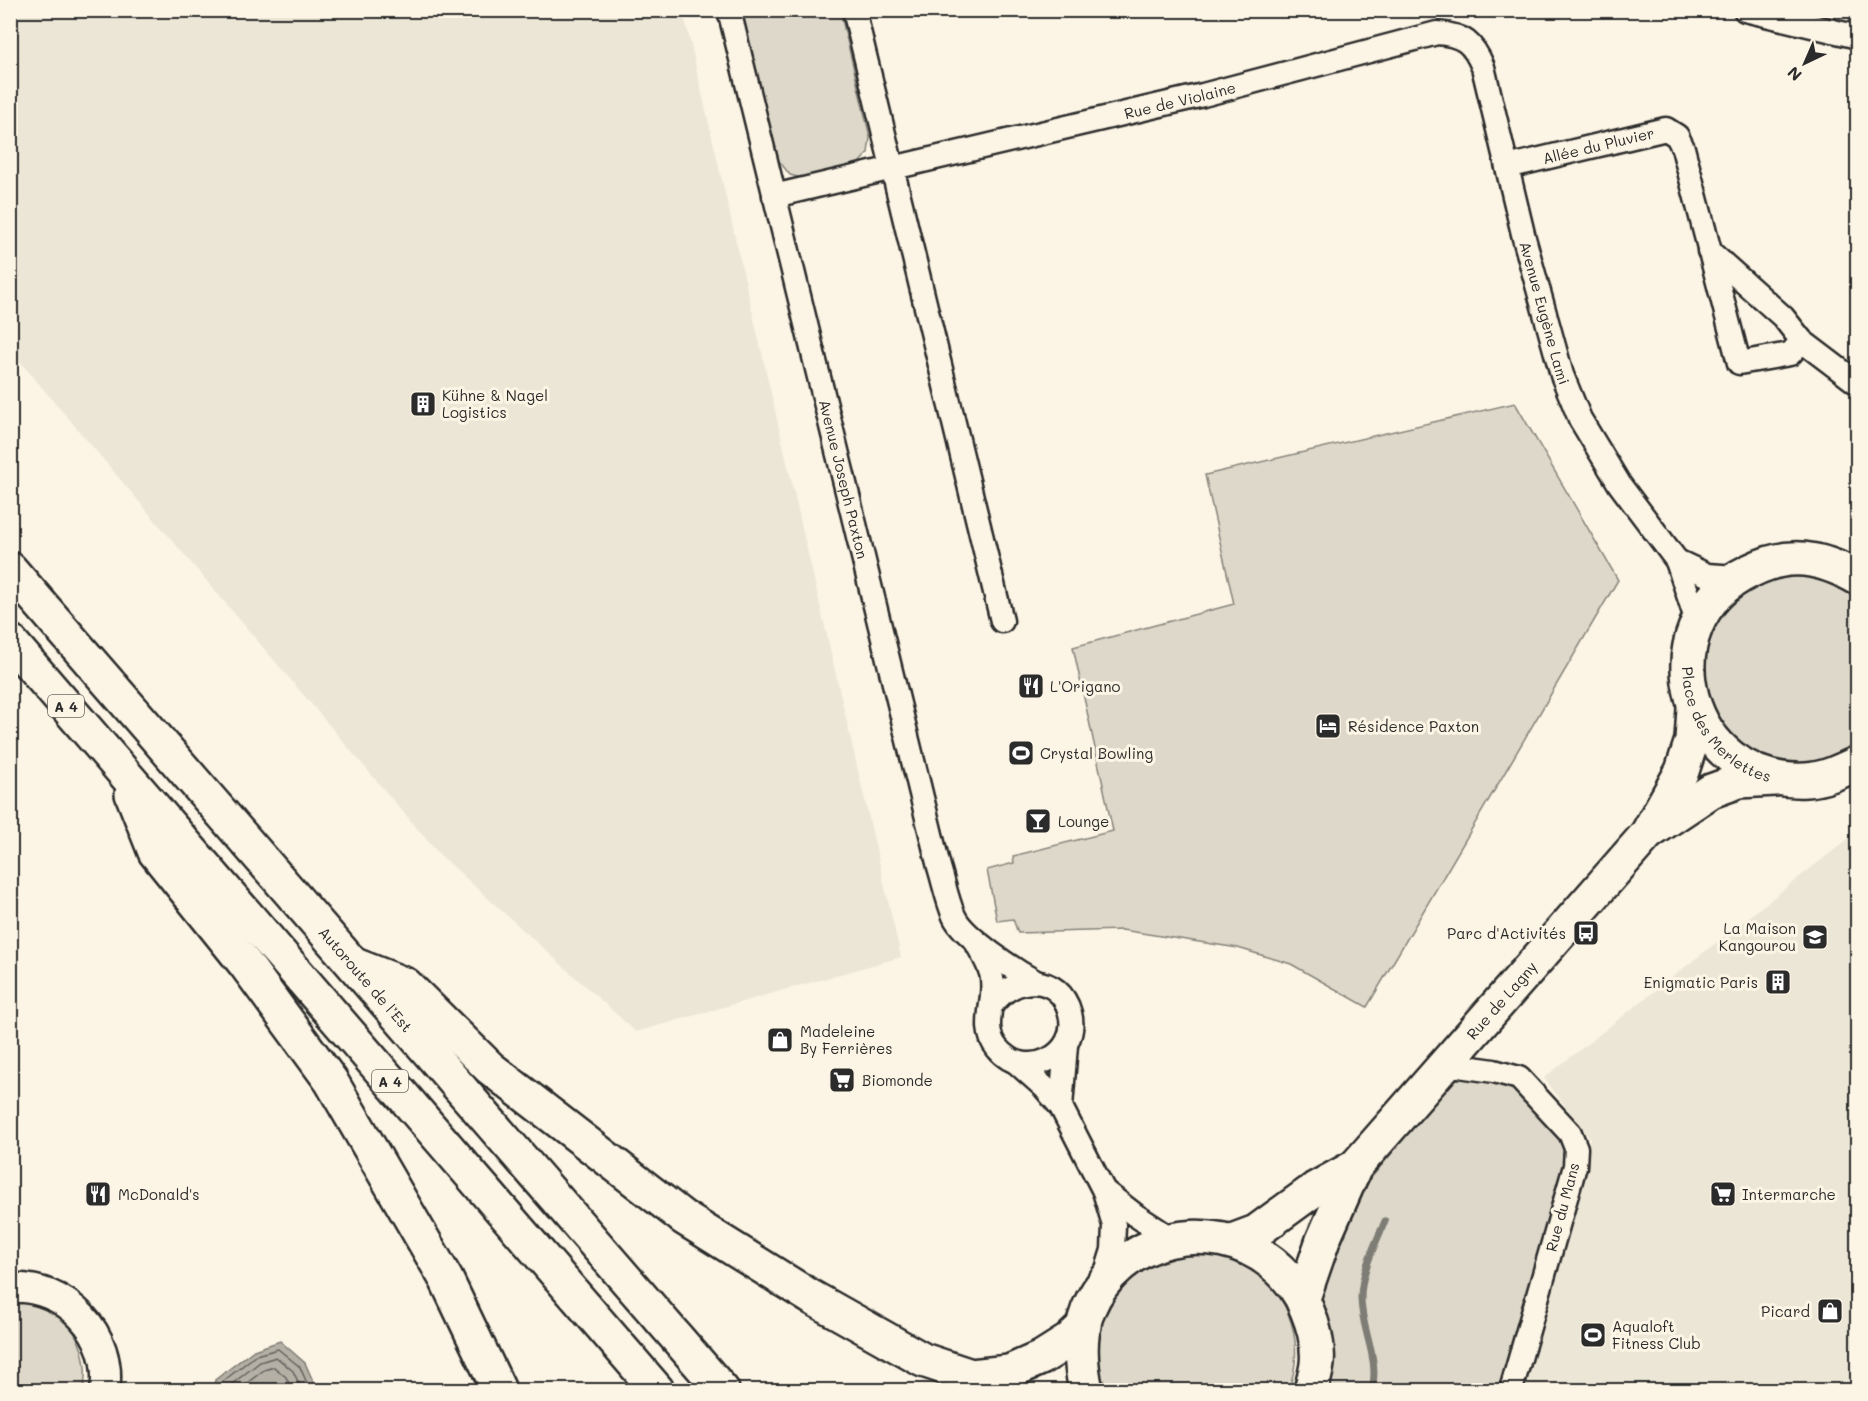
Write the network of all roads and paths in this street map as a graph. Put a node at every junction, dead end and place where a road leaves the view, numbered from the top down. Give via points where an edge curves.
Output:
1 (729, 10) edge
2 (854, 10) edge
3 (1745, 10) edge
4 (1809, 18) edge
5 (1857, 37) edge
6 (1466, 40) joint
7 (1507, 167) junction
8 (891, 168) junction
9 (774, 196) junction
10 (1709, 251) junction
11 (1802, 341) junction
12 (1856, 382) dead end
13 (1677, 561) junction
14 (1851, 568) edge
15 (10, 569) edge
16 (1737, 577) junction
17 (1002, 621) dead end
18 (1697, 622) junction
19 (10, 641) edge
20 (1694, 708) junction
21 (1857, 763) edge
22 (122, 771) junction
23 (1780, 778) junction
24 (1647, 834) junction
25 (976, 941) junction
26 (354, 965) junction
27 (1036, 982) junction
28 (992, 1005) junction
29 (1066, 1045) junction
30 (1017, 1064) junction
31 (1445, 1064) junction
32 (1061, 1107) junction
33 (1355, 1167) junction
34 (1104, 1191) junction
35 (1172, 1239) junction
36 (1232, 1241) junction
37 (1102, 1285) junction
38 (10, 1288) edge
39 (1303, 1298) junction
40 (1084, 1326) junction
41 (105, 1390) edge
42 (499, 1390) edge
43 (657, 1390) edge
44 (722, 1390) edge
45 (1086, 1390) edge
46 (1311, 1390) edge
47 (1510, 1390) edge

1 - 9 street, Avenue Joseph Paxton
2 - 8 street
3 - 4 street
4 - 5 street
6 - 7 street, Avenue Eugène Lami via 1484,66
6 - 8 street, Rue de Violaine via 1437,33 1203,95
7 - 10 street, Allée du Pluvier via 1666,129 1677,136 1683,148
7 - 13 street, Avenue Eugène Lami via 1540,303 1580,419 1620,485
8 - 9 street, Rue de Violaine
8 - 17 street
9 - 25 street, Avenue Joseph Paxton via 939,867 955,918
10 - 11 street via 1783,317
10 - 11 street, Allée du Pluvier via 1739,363 1790,354
11 - 12 street
13 - 16 street via 1707,575
13 - 18 street
14 - 16 main road, Place des Merlettes via 1816,559 1786,560
15 - 26 main road, Autoroute de l’Est
16 - 18 main road, Place des Merlettes via 1714,597
18 - 20 main road, Place des Merlettes via 1689,650 1688,680
19 - 22 main road, A 4
20 - 23 main road, Place des Merlettes via 1708,734 1728,755 1752,770
20 - 24 main road, Rue de Lagny via 1692,740 1682,771
21 - 23 main road, Place des Merlettes via 1834,774 1807,780
22 - 42 main road via 155,852 246,965 331,1081 446,1279
22 - 43 main road, A 4
23 - 24 main road, Rue de Lagny via 1738,780 1712,791
24 - 31 main road, Rue de Lagny
25 - 27 street, Avenue Joseph Paxton
25 - 28 street, Avenue Joseph Paxton via 991,974
26 - 40 main road via 406,985 490,1068 684,1218 811,1297 923,1360 971,1376 1009,1372 1041,1358
26 - 44 main road, Autoroute de l’Est
27 - 28 street via 1015,984
27 - 29 street via 1050,987 1068,1007 1072,1020
28 - 30 street via 990,1034 996,1047
29 - 30 street via 1045,1062
29 - 32 street
30 - 32 street
31 - 33 main road, Rue de Lagny
31 - 47 street, Rue du Mans via 1519,1078 1570,1133 1576,1148 1575,1166
32 - 34 street
33 - 36 main road, Rue de Lagny via 1315,1189 1256,1232
33 - 39 main road, Rue de Lagny
34 - 35 street
34 - 37 street via 1114,1225 1113,1250
35 - 36 main road via 1201,1236
35 - 37 main road via 1146,1248 1122,1264
36 - 39 main road via 1260,1254 1284,1273
37 - 40 main road
38 - 41 street via 49,1293 72,1306 90,1326 103,1351
39 - 46 main road via 1314,1329 1317,1362
40 - 45 main road via 1080,1366

